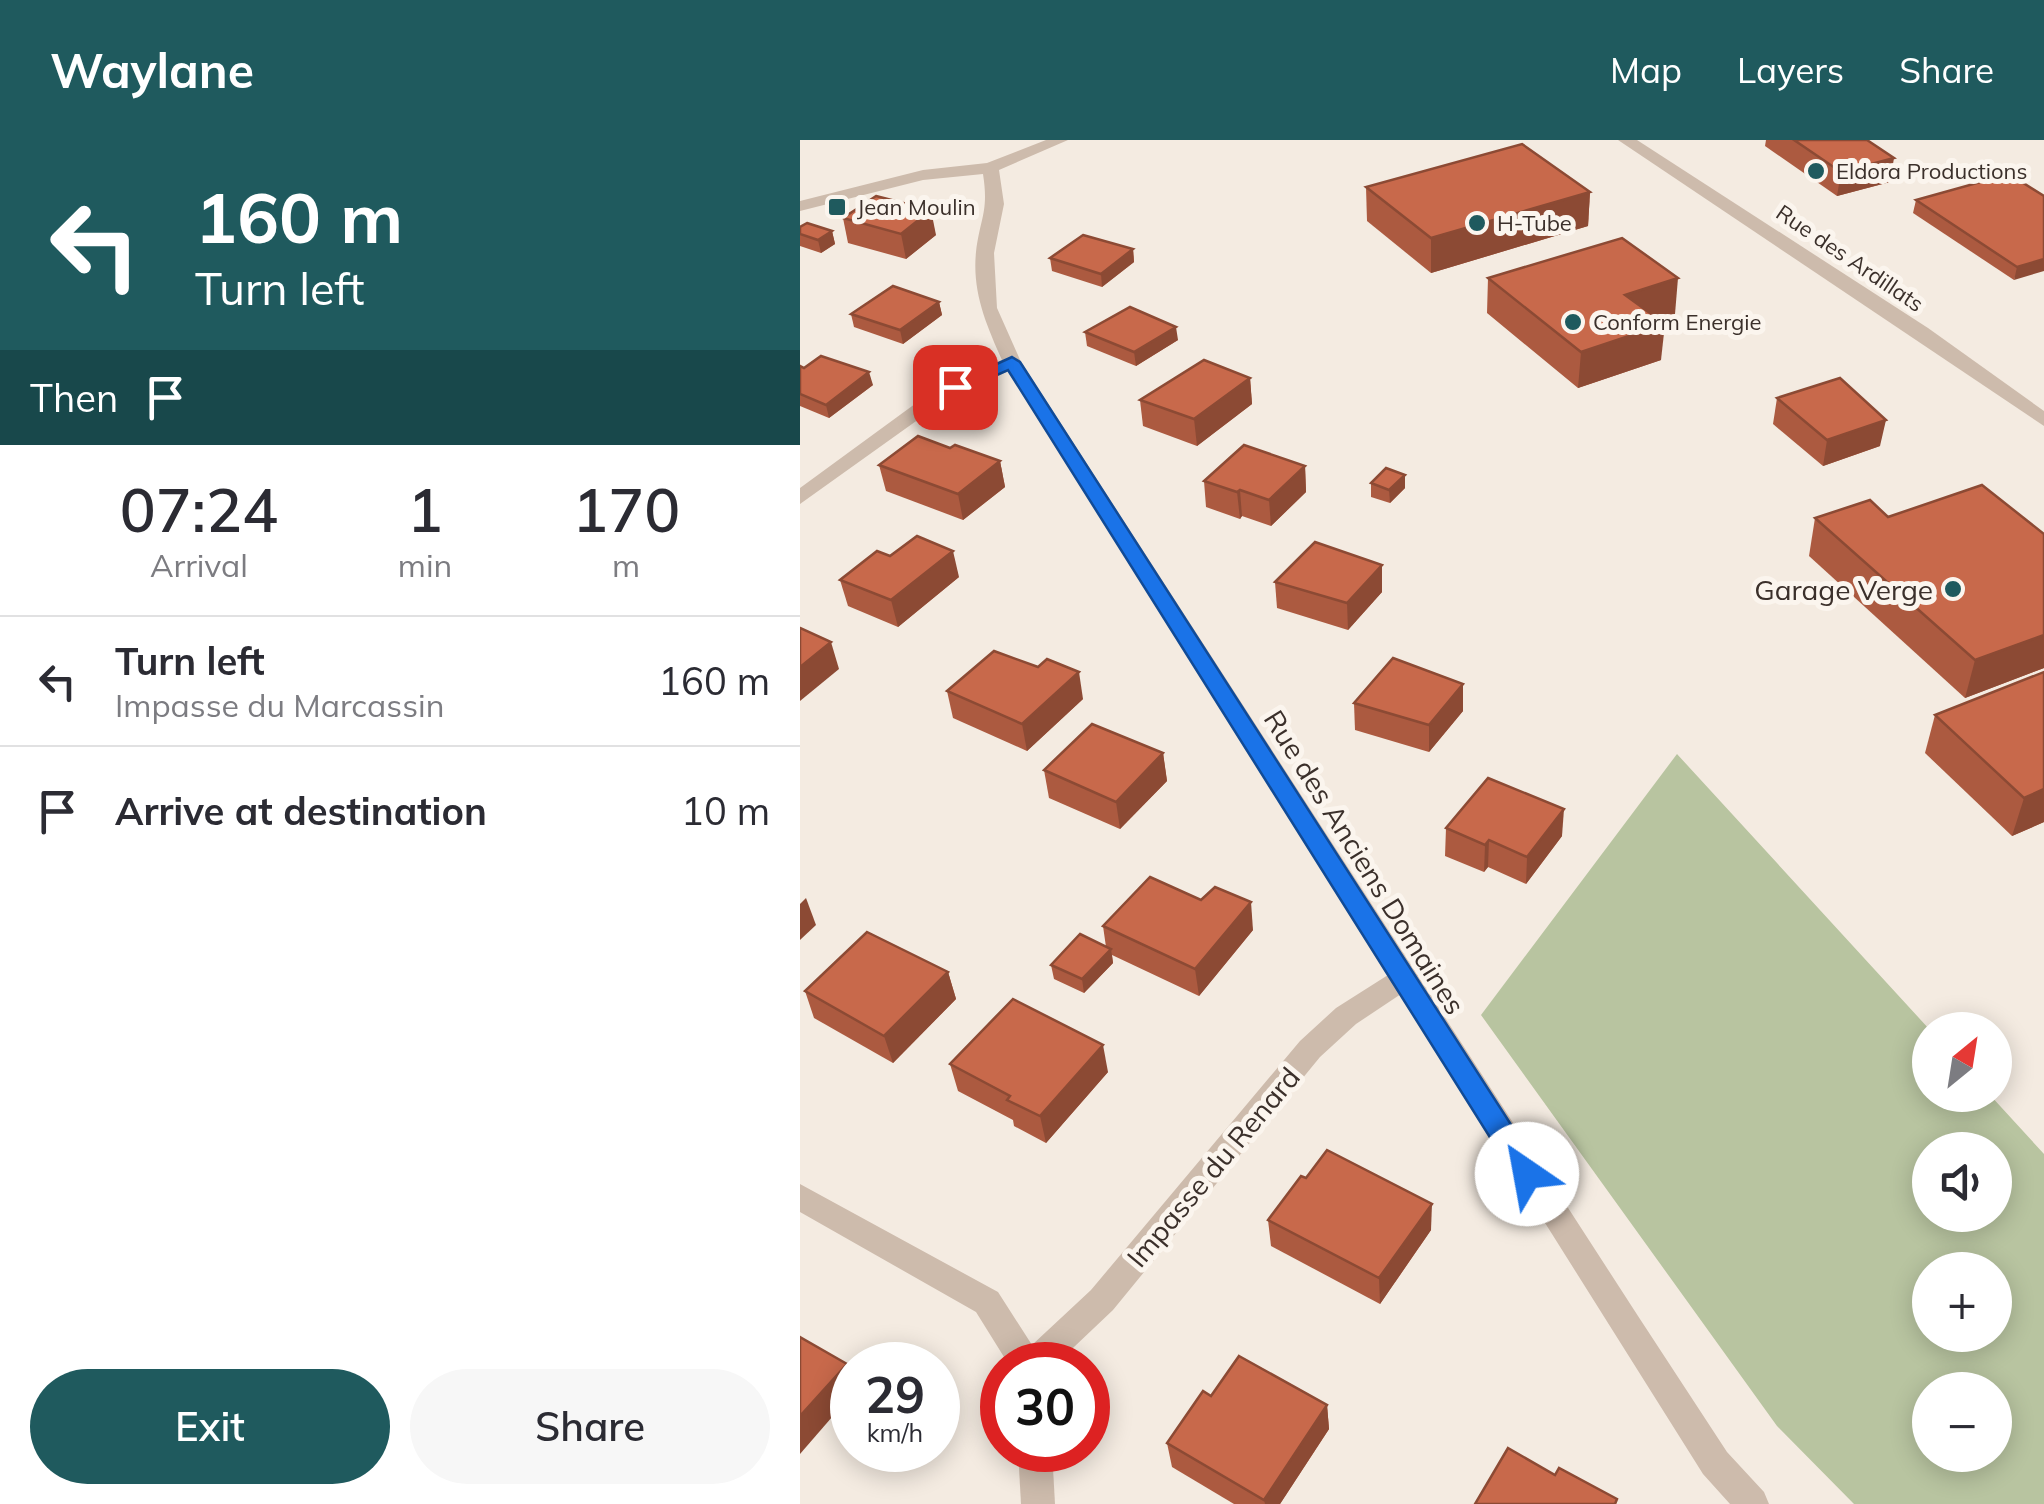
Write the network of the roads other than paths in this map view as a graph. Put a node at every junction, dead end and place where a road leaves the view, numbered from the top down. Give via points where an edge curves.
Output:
1 (1060, 140) edge
2 (1626, 140) edge
3 (990, 168) junction
4 (800, 206) edge
5 (1012, 362) junction
6 (2044, 420) edge
7 (800, 498) edge
8 (1402, 980) junction
9 (800, 1196) edge
10 (1014, 1342) edge
11 (1055, 1342) edge
12 (1036, 1472) edge
13 (1038, 1504) edge
14 (1752, 1504) edge

1 - 3 street
2 - 6 street, Rue des Ardillats
3 - 4 street via 923,175
3 - 5 street, Rue des Anciens Domaines via 996,204 985,252 988,308
5 - 7 street via 926,405
5 - 8 street, Rue des Anciens Domaines
8 - 11 street, Impasse du Renard via 1310,1049 1102,1300
8 - 14 street, Rue des Anciens Domaines via 1714,1463
9 - 10 street, Impasse du Renard via 987,1302
12 - 13 street

